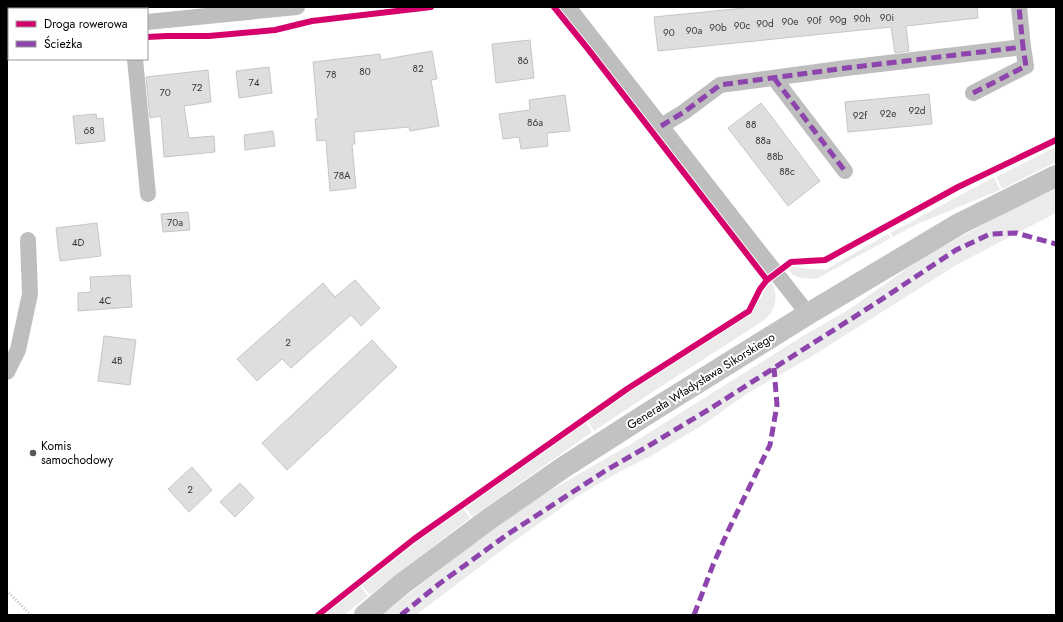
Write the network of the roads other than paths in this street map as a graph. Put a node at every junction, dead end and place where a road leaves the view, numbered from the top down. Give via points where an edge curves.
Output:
1 (297, 7) edge
2 (568, 7) edge
3 (1019, 7) edge
4 (148, 22) edge
5 (1023, 47) junction
6 (135, 60) edge
7 (774, 78) junction
8 (973, 93) dead end
9 (661, 126) junction
10 (845, 171) dead end
11 (1056, 176) edge
12 (148, 194) dead end
13 (28, 240) dead end
14 (808, 314) junction
15 (7, 372) edge
16 (365, 615) edge

1 - 4 street
2 - 9 street
3 - 5 street
5 - 7 street
5 - 8 street via 1026,66
6 - 12 street
7 - 9 street via 720,85
7 - 10 street
9 - 14 street
11 - 14 main road, Generała Władysława Sikorskiego via 959,224
13 - 15 street via 30,294 18,350
14 - 16 main road, Generała Władysława Sikorskiego via 564,467 489,519

